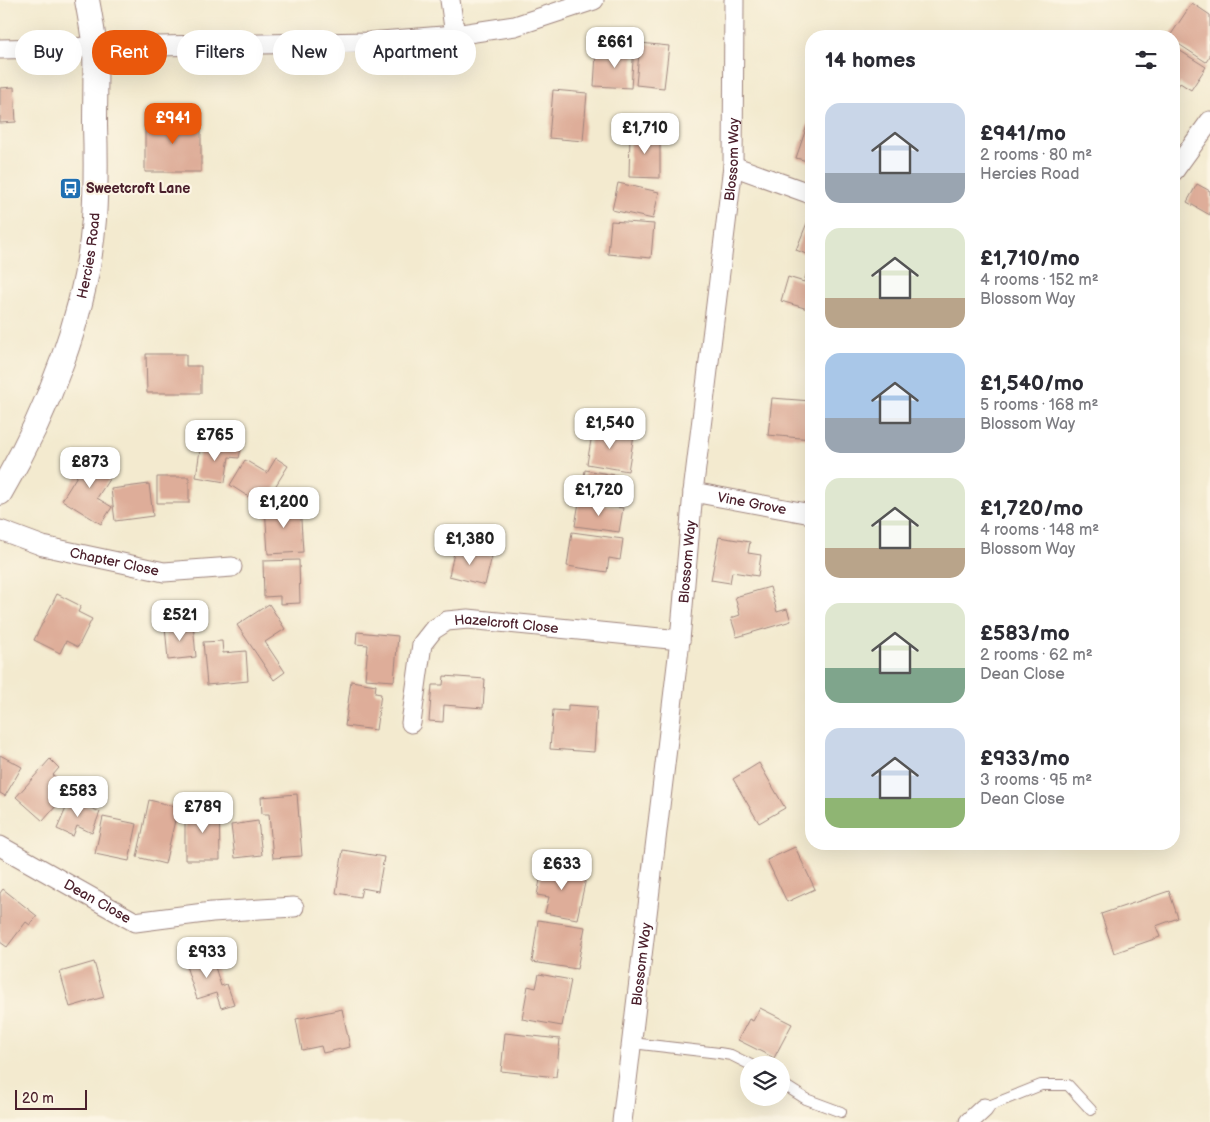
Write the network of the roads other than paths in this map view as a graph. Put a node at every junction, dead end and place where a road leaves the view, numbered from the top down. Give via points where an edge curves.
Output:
1 (88, 0) edge
2 (450, 0) edge
3 (594, 0) edge
4 (734, 0) edge
5 (92, 30) edge
6 (454, 30) edge
7 (476, 32) edge
8 (355, 42) edge
9 (167, 47) edge
10 (0, 49) edge
11 (92, 49) edge
12 (95, 75) edge
13 (1210, 121) edge
14 (1180, 163) edge
15 (733, 166) junction
16 (805, 192) edge
17 (693, 492) junction
18 (0, 493) edge
19 (805, 513) edge
20 (0, 530) edge
21 (232, 567) dead end
22 (680, 640) junction
23 (411, 723) dead end
24 (0, 846) edge
25 (294, 907) dead end
26 (632, 1043) junction
27 (740, 1060) edge
28 (790, 1089) edge
29 (984, 1108) joint
30 (1091, 1110) dead end
31 (841, 1112) dead end
32 (622, 1122) edge
33 (969, 1122) edge

1 - 5 street, Hercies Road
2 - 6 street
3 - 7 street via 515,26
4 - 15 street, Blossom Way
8 - 9 street
10 - 11 street via 55,46
12 - 18 street, Hercies Road via 94,221 84,279 51,394 24,453
13 - 14 street
15 - 16 street
15 - 17 street, Blossom Way
17 - 19 street, Vine Grove
17 - 22 street, Blossom Way
20 - 21 street, Chapter Close via 43,546 164,572
22 - 23 street, Hazelcroft Close via 468,619 447,621 433,630 422,644
22 - 26 street, Blossom Way
24 - 25 street, Dean Close via 135,922 212,912
26 - 27 lane via 719,1053
26 - 32 street, Blossom Way
28 - 31 lane via 806,1099
29 - 30 lane via 1041,1084 1068,1085
29 - 33 street

